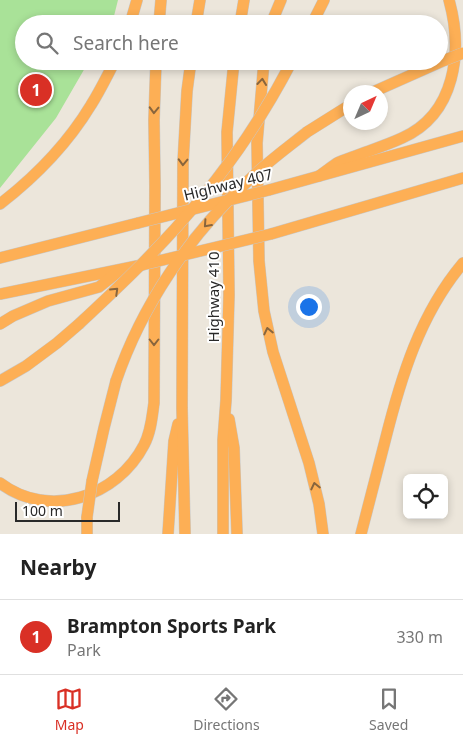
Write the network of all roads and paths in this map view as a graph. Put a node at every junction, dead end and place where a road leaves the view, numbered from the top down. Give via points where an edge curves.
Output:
1 (137, 0) edge
2 (161, 0) edge
3 (200, 0) edge
4 (244, 0) edge
5 (281, 0) edge
6 (324, 0) edge
7 (449, 0) edge
8 (133, 15) edge
9 (160, 15) edge
10 (198, 15) edge
11 (242, 15) edge
12 (275, 15) edge
13 (316, 15) edge
14 (463, 53) edge
15 (448, 59) edge
16 (110, 70) edge
17 (156, 70) edge
18 (190, 70) edge
19 (233, 70) edge
20 (263, 70) edge
21 (287, 70) edge
22 (422, 70) edge
23 (388, 85) edge
24 (343, 109) edge
25 (463, 136) edge
26 (319, 176) junction
27 (463, 178) edge
28 (0, 204) edge
29 (0, 258) edge
30 (463, 263) edge
31 (121, 269) junction
32 (0, 294) edge
33 (0, 324) edge
34 (0, 381) edge
35 (226, 400) junction
36 (182, 408) junction
37 (0, 483) edge
38 (86, 534) edge
39 (168, 534) edge
40 (185, 534) edge
41 (223, 534) edge
42 (237, 534) edge
43 (324, 534) edge
44 (362, 534) edge

1 - 8 highway
2 - 9 highway
3 - 10 highway
4 - 11 highway
5 - 12 highway
6 - 13 highway
7 - 26 highway via 462,36 462,60 449,97 428,121 403,138 338,162
14 - 15 highway, bridge
16 - 28 highway via 70,136 29,180
17 -> 37 highway via 154,403 145,443 121,475 87,496 41,500 14,492
18 -> 36 highway, Highway 410 via 183,163
19 - 35 highway, Highway 410 via 227,132
43 -> 20 highway via 309,463 273,352 262,302 257,143
34 -> 21 highway, bridge via 26,366 79,324 199,202 242,145
22 - 23 highway, bridge
24 -> 38 highway, bridge via 307,132 247,181 199,233 153,300 137,329 116,381 92,481
25 - 26 highway, Highway 407
26 - 29 highway, Highway 407, bridge
27 - 31 highway, bridge via 271,234
30 - 44 highway via 442,292 414,345 397,396
31 - 32 highway
31 - 33 highway via 99,286 48,301
35 - 41 highway, Highway 410
35 - 42 highway via 234,448
36 - 39 highway via 174,441
36 - 40 highway, Highway 410

